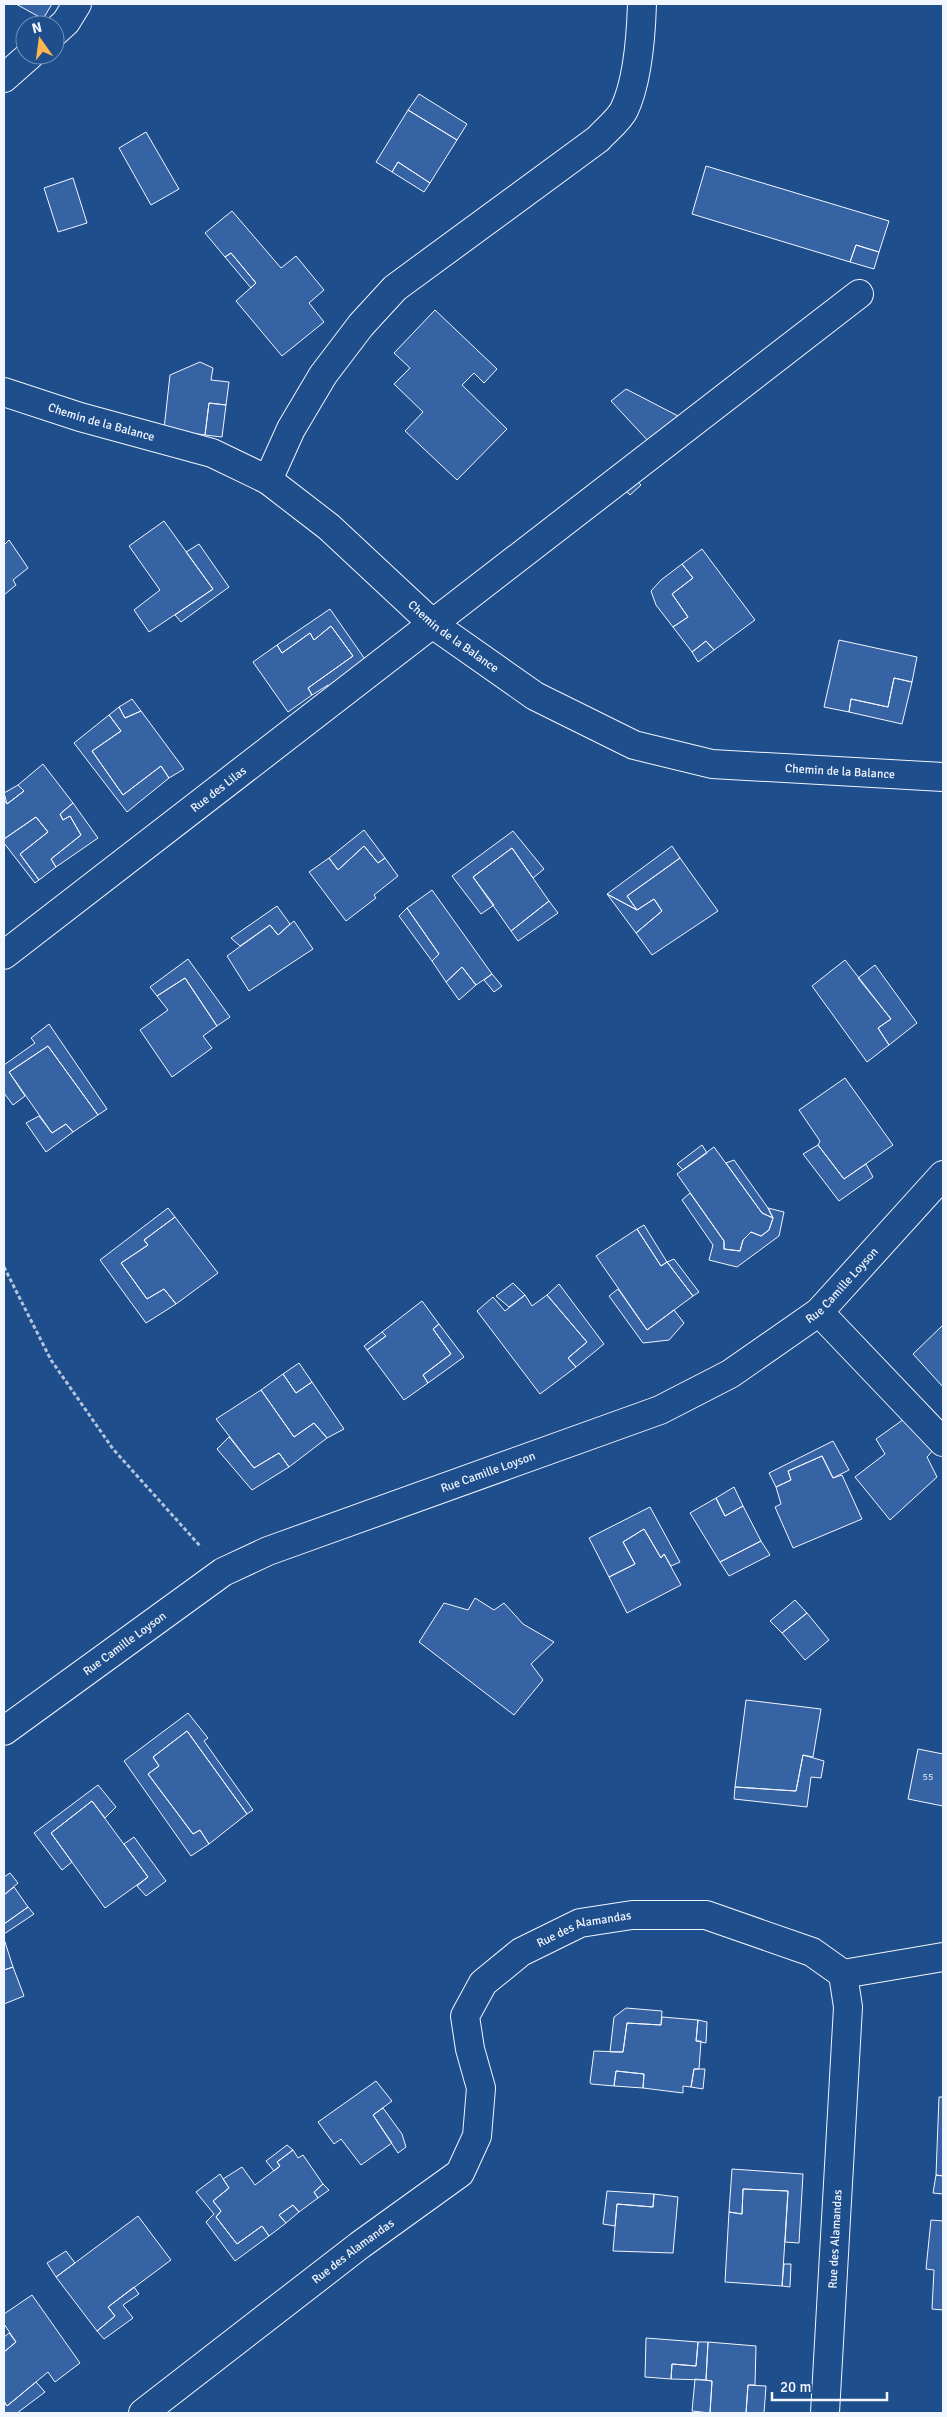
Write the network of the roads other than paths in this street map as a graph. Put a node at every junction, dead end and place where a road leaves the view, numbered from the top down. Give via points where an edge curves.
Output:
1 (77, 4) edge
2 (642, 4) edge
3 (65, 23) edge
4 (19, 65) edge
5 (4, 78) edge
6 (859, 294) dead end
7 (4, 392) edge
8 (268, 480) junction
9 (434, 625) junction
10 (943, 777) edge
11 (4, 955) edge
12 (943, 1175) edge
13 (819, 1312) junction
14 (943, 1442) edge
15 (4, 1731) edge
16 (943, 1957) edge
17 (843, 1974) junction
18 (143, 2413) edge
19 (825, 2413) edge

1 - 3 street
2 - 8 street via 634,76 624,111 598,139 395,288 361,325 323,375 291,429
4 - 5 street
6 - 9 street, Rue des Lilas
7 - 8 street, Chemin de la Balance via 80,417 212,453
8 - 9 street, Chemin de la Balance via 329,527
9 - 10 street, Chemin de la Balance via 535,696 634,745 712,764
9 - 11 street, Rue des Lilas
12 - 13 street, Rue Camille Loyson
13 - 14 street
13 - 15 street, Rue Camille Loyson via 730,1374 660,1410 276,1548 223,1572
16 - 17 street
17 - 18 street, Rue des Alamandas via 812,1952 706,1915 632,1915 580,1923 521,1952 483,1983 465,2016 481,2088 478,2136 460,2172
17 - 19 street, Rue des Alamandas via 848,2006

